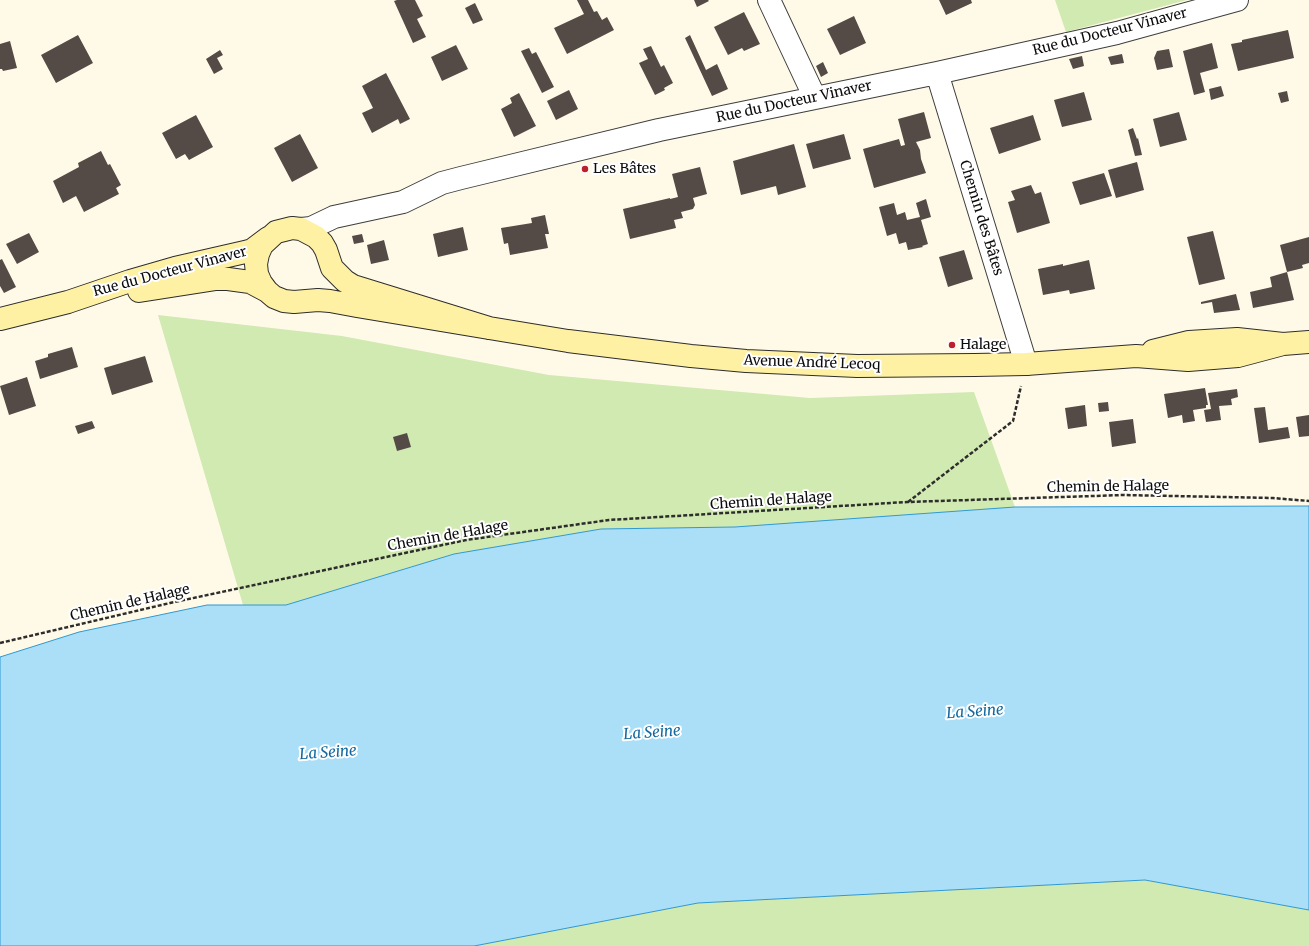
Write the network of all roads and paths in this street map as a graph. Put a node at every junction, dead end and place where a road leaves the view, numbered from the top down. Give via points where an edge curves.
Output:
1 (769, 0) edge
2 (1237, 0) edge
3 (937, 73) junction
4 (815, 98) junction
5 (354, 212) junction
6 (301, 229) junction
7 (269, 237) junction
8 (327, 254) junction
9 (267, 291) junction
10 (303, 300) junction
11 (68, 302) junction
12 (0, 319) edge
13 (490, 328) junction
14 (1309, 342) edge
15 (1026, 364) junction
16 (1309, 501) edge
17 (907, 502) junction
18 (0, 643) edge

1 - 4 street
2 - 3 street, Rue du Docteur Vinaver via 1117,33
3 - 4 street, Rue du Docteur Vinaver
3 - 15 street, Chemin des Bâtes
4 - 5 street, Rue du Docteur Vinaver via 659,130 461,178 442,183 403,202
5 - 6 street, Rue du Docteur Vinaver via 334,217 311,228
5 - 8 street, Rue du Docteur Vinaver via 343,218 328,234 325,244
6 - 7 main road via 284,230
6 - 8 main road via 316,237
7 - 9 main road via 262,245 256,264 259,278
7 - 11 main road, Rue du Docteur Vinaver via 252,250 130,281
8 - 10 main road via 330,266 325,283 313,296
8 - 13 main road via 337,274 354,286
9 - 10 main road via 284,301
9 - 11 main road, Rue du Docteur Vinaver via 239,279 216,279
10 - 13 main road via 330,301
11 - 12 main road, Rue du Docteur Vinaver
13 - 15 main road, Avenue André Lecoq via 633,350 746,361 857,366
14 - 15 main road, Avenue André Lecoq via 1283,344 1237,339 1189,342 1136,356
15 - 17 path via 1013,421
16 - 17 path, Chemin de Halage via 1124,494
17 - 18 path, Chemin de Halage via 609,520 466,540 170,603

